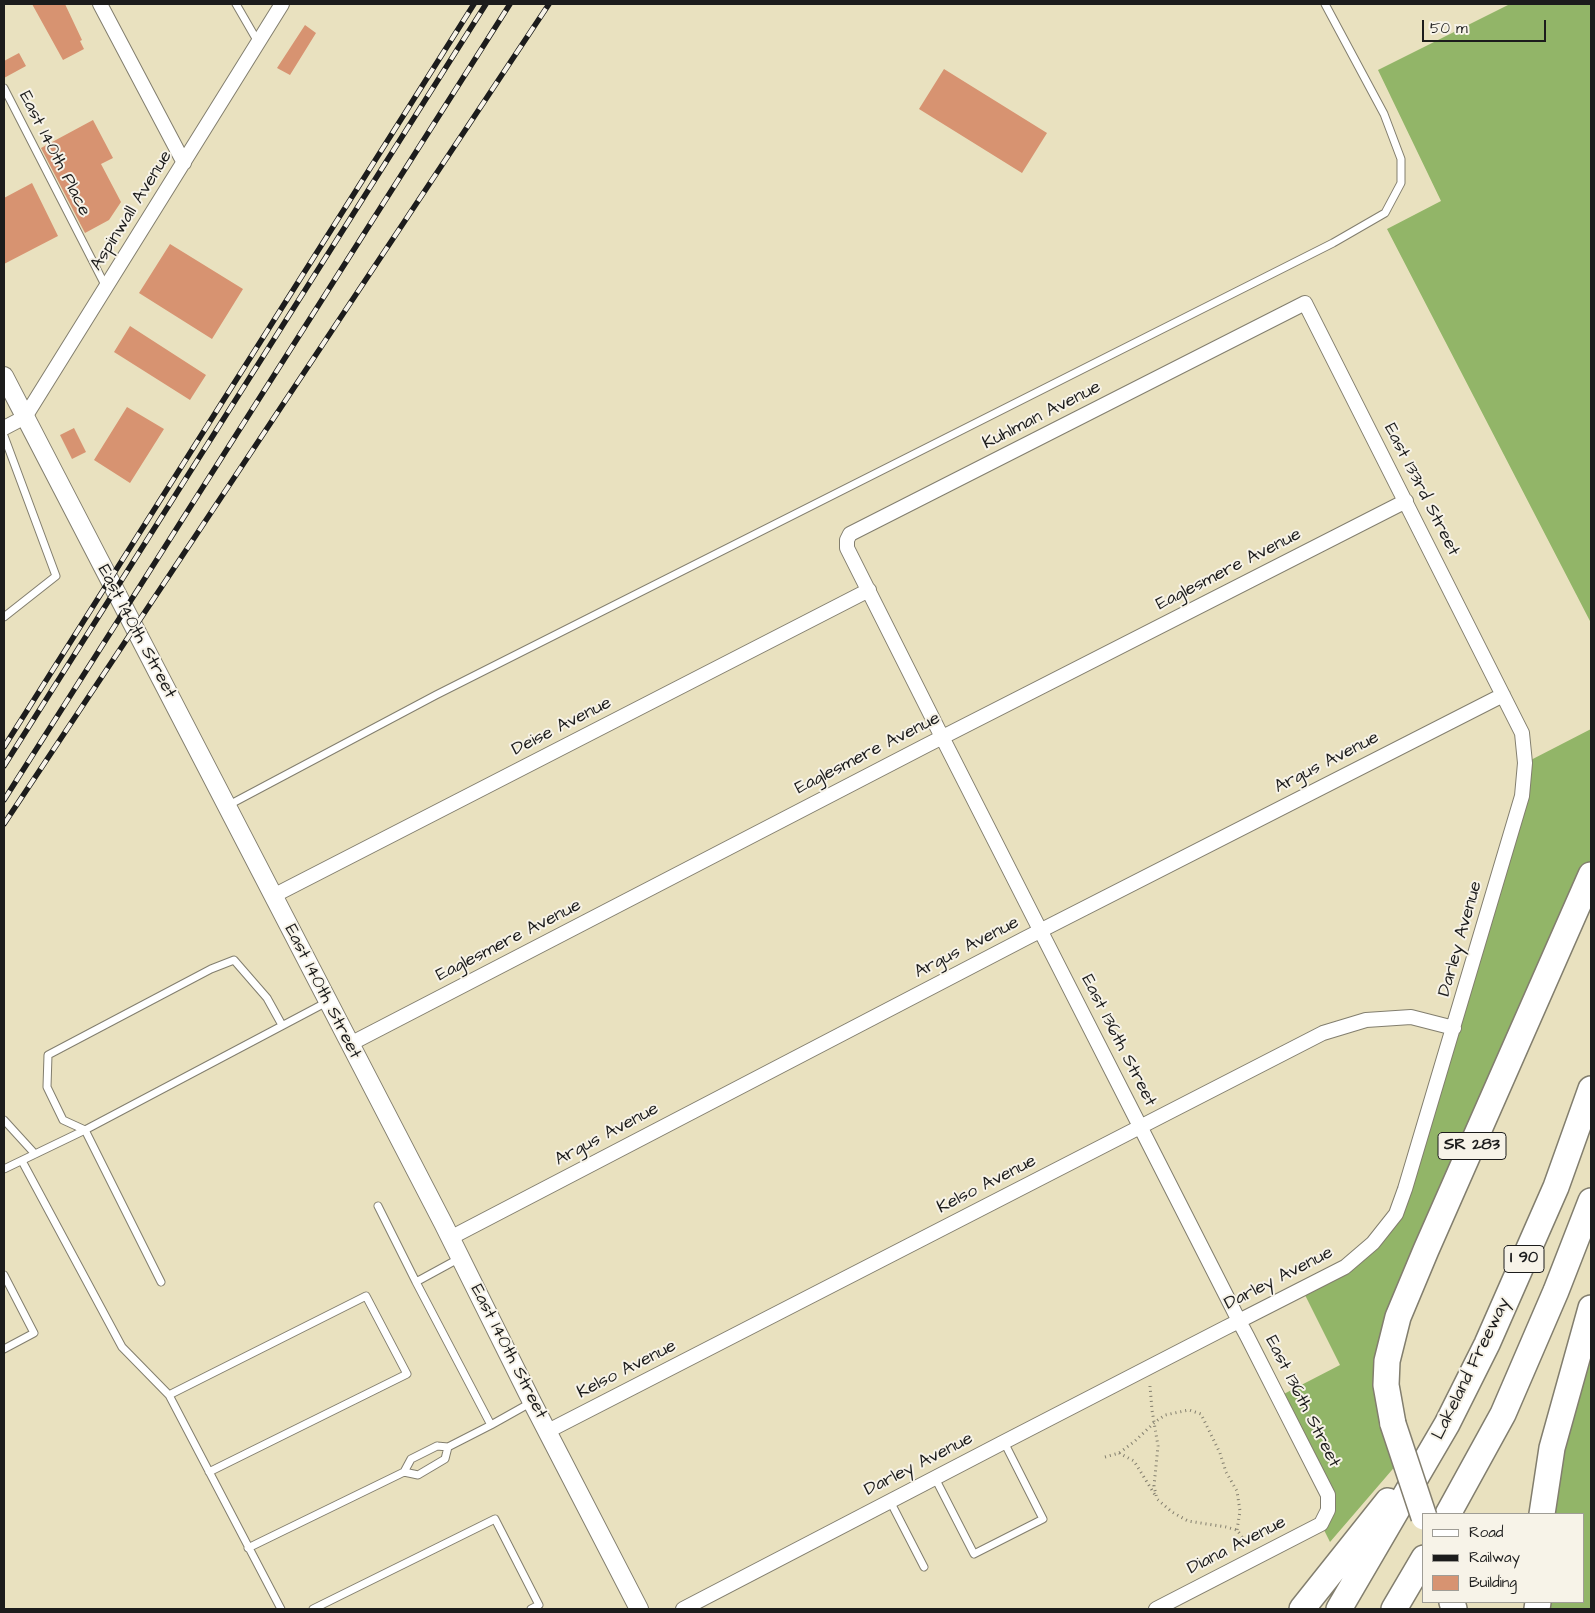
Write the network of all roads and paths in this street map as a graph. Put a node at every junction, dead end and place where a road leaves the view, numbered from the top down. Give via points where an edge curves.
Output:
1 (100, 4) edge
2 (236, 4) edge
3 (282, 4) edge
4 (1325, 4) edge
5 (258, 42) junction
6 (4, 88) edge
7 (184, 163) junction
8 (106, 287) junction
9 (1306, 302) joint
10 (4, 376) edge
11 (25, 417) junction
12 (4, 428) edge
13 (4, 436) edge
14 (1406, 501) junction
15 (868, 590) junction
16 (4, 617) edge
17 (1502, 695) junction
18 (942, 737) junction
19 (226, 806) junction
20 (1591, 875) edge
21 (272, 896) junction
22 (1040, 931) junction
23 (327, 1002) junction
24 (282, 1026) junction
25 (1454, 1028) junction
26 (350, 1044) junction
27 (1591, 1089) edge
28 (4, 1120) edge
29 (1140, 1127) junction
30 (84, 1130) junction
31 (35, 1154) junction
32 (22, 1160) junction
33 (4, 1169) edge
34 (1591, 1201) edge
35 (378, 1206) dead end
36 (450, 1238) junction
37 (460, 1258) junction
38 (4, 1275) edge
39 (161, 1282) dead end
40 (416, 1282) junction
41 (1591, 1308) edge
42 (1239, 1321) junction
43 (4, 1349) edge
44 (1150, 1386) dead end
45 (169, 1395) junction
46 (532, 1402) junction
47 (1155, 1422) junction
48 (1447, 1424) junction
49 (492, 1425) junction
50 (548, 1431) junction
51 (1004, 1442) junction
52 (448, 1447) junction
53 (1119, 1453) junction
54 (1105, 1457) dead end
55 (209, 1472) junction
56 (404, 1472) junction
57 (936, 1478) junction
58 (1157, 1499) junction
59 (890, 1501) junction
60 (1328, 1510) joint
61 (1423, 1513) edge
62 (1449, 1513) edge
63 (1542, 1513) edge
64 (1237, 1530) junction
65 (1248, 1545) dead end
66 (248, 1548) junction
67 (1422, 1561) edge
68 (924, 1567) dead end
69 (281, 1609) edge
70 (313, 1609) edge
71 (531, 1609) edge
72 (639, 1609) edge
73 (683, 1609) edge
74 (1156, 1609) edge
75 (1302, 1609) edge
76 (1339, 1609) edge
77 (1394, 1609) edge

1 - 7 street
2 - 5 lane
3 - 5 street, Aspinwall Avenue
4 - 19 lane via 1384,114 1401,159 1401,183 1385,213 1333,243 436,695
5 - 7 street, Aspinwall Avenue
6 - 8 lane, East 140th Place
7 - 8 street, Aspinwall Avenue
8 - 11 street, Aspinwall Avenue
9 - 14 street, East 133rd Street
9 - 15 street, Kuhlman Avenue via 850,534 847,548
10 - 11 street, East 140th Street
11 - 12 street
11 - 19 street, East 140th Street
13 - 16 lane via 56,576
14 - 17 street, East 133rd Street
14 - 18 street, Eaglesmere Avenue
15 - 18 street, East 136th Street
15 - 21 street, Deise Avenue
17 - 22 street, Argus Avenue
17 - 25 street, Darley Avenue via 1522,732 1526,763 1522,796
18 - 22 street, East 136th Street
18 - 26 street, Eaglesmere Avenue
19 - 21 street, East 140th Street
20 - 61 highway, SR 283, bridge via 1398,1317 1387,1361 1386,1384 1393,1424
21 - 23 street, East 140th Street
22 - 29 street, East 136th Street
22 - 36 street, Argus Avenue
23 - 24 lane
23 - 26 street, East 140th Street
24 - 30 lane
24 - 30 lane via 267,998 234,960 211,969 48,1055 47,1088 63,1120
25 - 29 street, Kelso Avenue via 1411,1018 1366,1020 1323,1033
25 - 42 street, Darley Avenue via 1396,1214 1373,1243 1346,1267
26 - 36 street, East 140th Street
27 - 48 highway, Lakeland Freeway / I 90 via 1556,1187 1487,1344
28 - 31 lane
29 - 42 street, East 136th Street
29 - 50 street, Kelso Avenue
30 - 31 lane
30 - 39 lane
31 - 32 lane
32 - 33 lane
32 - 45 lane via 122,1347
34 - 62 highway, I 90 via 1503,1414
35 - 40 lane
36 - 37 street, East 140th Street
37 - 40 lane
37 - 46 street, East 140th Street
38 - 43 lane via 34,1334
40 - 49 lane
41 - 63 highway via 1552,1448
42 - 51 street, Darley Avenue
42 - 60 street, East 136th Street via 1328,1495
44 - 47 path
45 - 55 lane
45 - 55 lane via 366,1296 407,1374
46 - 49 lane
46 - 50 street, East 140th Street
47 - 53 path
47 - 58 path via 1158,1446 1154,1486
47 - 64 path via 1165,1415 1189,1410 1201,1414 1226,1472 1238,1491 1240,1511
48 - 75 highway
48 - 76 highway, Lakeland Freeway / I 90
49 - 52 lane
50 - 72 street, East 140th Street
51 - 57 street, Darley Avenue
51 - 57 lane via 1043,1519 974,1554
52 - 56 lane via 437,1446 411,1459
52 - 56 lane via 445,1459 418,1475
53 - 54 path
53 - 58 path via 1134,1462
55 - 66 lane
56 - 66 lane
57 - 59 street, Darley Avenue
58 - 64 path via 1188,1521
59 - 68 lane
59 - 73 street, Darley Avenue
60 - 74 street, Diana Avenue via 1321,1524
64 - 65 path
66 - 69 lane
67 - 77 highway
70 - 71 lane via 495,1519 539,1605

